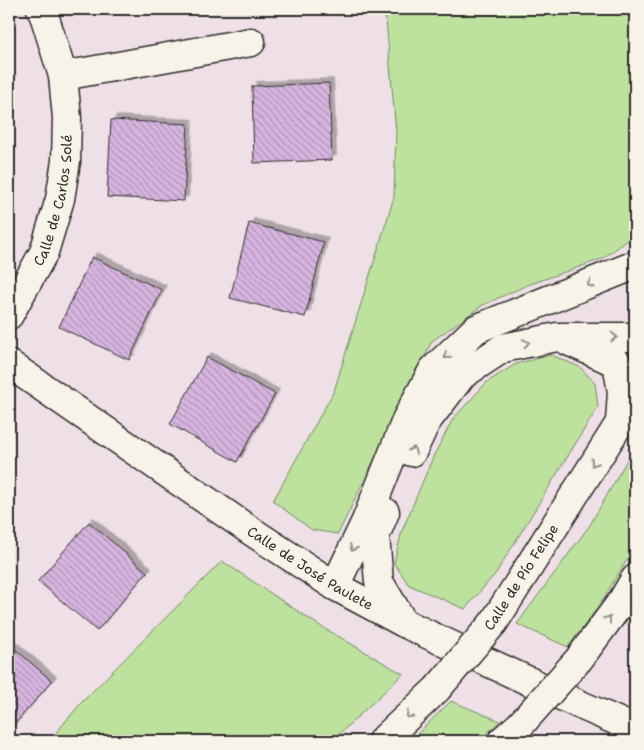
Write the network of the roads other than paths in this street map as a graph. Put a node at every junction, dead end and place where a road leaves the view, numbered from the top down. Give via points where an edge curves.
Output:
1 (41, 9) edge
2 (251, 42) dead end
3 (62, 76) junction
4 (635, 266) edge
5 (9, 315) edge
6 (557, 337) junction
7 (635, 337) edge
8 (9, 364) edge
9 (635, 393) edge
10 (620, 422) junction
11 (635, 579) edge
12 (335, 586) junction
13 (404, 623) junction
14 (635, 729) edge
15 (511, 733) edge
16 (382, 741) edge

1 - 3 street, Calle de Carlos Solé
2 - 3 street
3 - 5 street, Calle de Carlos Solé via 67,118 66,161 60,199 44,252
4 -> 12 street via 476,329 433,370 407,418 366,521
6 -> 7 street
6 - 10 street via 617,363 622,392
13 -> 6 street via 379,582 374,536 426,422 462,375 503,348
8 - 12 street, Calle de José Paulete
9 - 10 street, Calle de Pío Felipe
10 -> 16 street, Calle de Pío Felipe, bridge via 494,622 437,689
15 -> 11 street, bridge via 579,658
12 - 13 street, Calle de José Paulete
13 - 14 street, Calle de José Paulete

